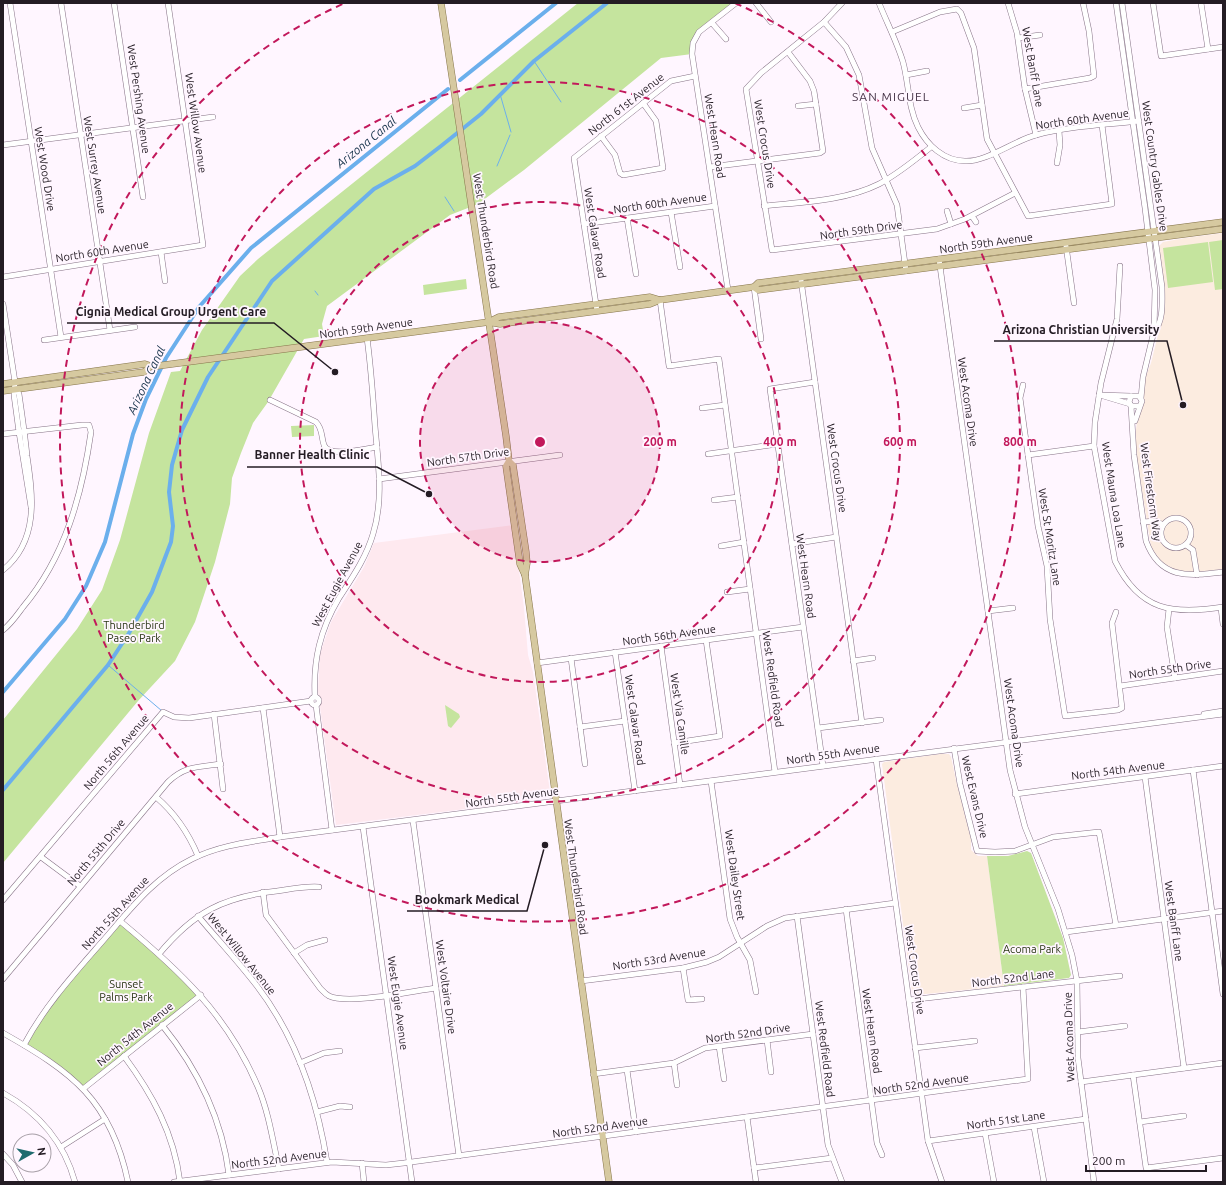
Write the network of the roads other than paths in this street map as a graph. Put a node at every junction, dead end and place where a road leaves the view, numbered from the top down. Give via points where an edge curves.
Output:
1 (10, 3) edge
2 (61, 3) edge
3 (114, 3) edge
4 (168, 3) edge
5 (441, 3) edge
6 (736, 3) edge
7 (756, 3) edge
8 (842, 3) edge
9 (879, 3) edge
10 (1008, 3) edge
11 (1083, 3) edge
12 (1116, 3) edge
13 (1122, 3) edge
14 (1153, 3) edge
15 (1201, 3) edge
16 (771, 22) dead end
17 (824, 22) junction
18 (712, 23) junction
19 (892, 32) junction
20 (1040, 35) dead end
21 (1018, 38) junction
22 (726, 39) dead end
23 (1223, 47) edge
24 (1208, 49) junction
25 (788, 52) junction
26 (927, 71) dead end
27 (906, 75) junction
28 (695, 76) junction
29 (1025, 89) junction
30 (643, 103) junction
31 (816, 104) junction
32 (982, 105) junction
33 (798, 106) dead end
34 (964, 108) dead end
35 (213, 117) dead end
36 (185, 121) junction
37 (1136, 121) junction
38 (1102, 125) junction
39 (133, 128) junction
40 (1059, 131) junction
41 (80, 134) junction
42 (1036, 135) junction
43 (601, 136) junction
44 (30, 141) junction
45 (3, 145) edge
46 (931, 146) junction
47 (994, 153) junction
48 (574, 158) joint
49 (758, 161) junction
50 (1057, 163) dead end
51 (710, 167) junction
52 (886, 180) junction
53 (1015, 193) junction
54 (143, 197) dead end
55 (715, 206) junction
56 (764, 206) junction
57 (947, 211) dead end
58 (671, 212) junction
59 (972, 216) junction
60 (627, 218) junction
61 (976, 222) dead end
62 (1223, 222) edge
63 (584, 224) junction
64 (951, 224) junction
65 (1223, 229) edge
66 (1151, 231) junction
67 (901, 234) junction
68 (1152, 238) junction
69 (1065, 242) junction
70 (204, 246) joint
71 (772, 250) joint
72 (1066, 250) junction
73 (161, 252) junction
74 (939, 259) junction
75 (100, 262) junction
76 (905, 264) junction
77 (940, 266) junction
78 (1120, 266) dead end
79 (680, 267) dead end
80 (51, 270) junction
81 (906, 271) junction
82 (636, 274) dead end
83 (3, 277) edge
84 (800, 277) junction
85 (165, 281) dead end
86 (802, 285) junction
87 (754, 287) junction
88 (728, 290) junction
89 (660, 300) junction
90 (1074, 303) dead end
91 (3, 304) edge
92 (596, 304) junction
93 (558, 309) junction
94 (597, 311) junction
95 (542, 319) junction
96 (489, 322) junction
97 (135, 327) dead end
98 (110, 330) junction
99 (61, 337) junction
100 (367, 338) junction
101 (761, 339) dead end
102 (44, 340) dead end
103 (154, 366) junction
104 (1143, 377) junction
105 (15, 382) junction
106 (815, 382) junction
107 (3, 384) edge
108 (1023, 385) dead end
109 (16, 389) junction
110 (3, 391) edge
111 (1099, 395) junction
112 (1132, 396) junction
113 (1116, 397) junction
114 (1141, 398) junction
115 (270, 400) dead end
116 (725, 405) junction
117 (1130, 405) junction
118 (1139, 406) junction
119 (702, 408) dead end
120 (1134, 425) junction
121 (21, 432) junction
122 (3, 434) edge
123 (778, 444) junction
124 (1094, 446) junction
125 (377, 447) junction
126 (731, 451) junction
127 (560, 454) dead end
128 (708, 454) dead end
129 (1028, 455) junction
130 (509, 461) junction
131 (380, 479) junction
132 (738, 497) junction
133 (714, 500) dead end
134 (512, 510) junction
135 (1143, 522) junction
136 (1164, 525) junction
137 (836, 537) junction
138 (744, 542) junction
139 (792, 544) junction
140 (1186, 545) junction
141 (721, 546) dead end
142 (526, 552) junction
143 (3, 570) edge
144 (1223, 572) edge
145 (525, 574) junction
146 (1197, 575) junction
147 (750, 589) junction
148 (727, 592) dead end
149 (1013, 608) dead end
150 (1222, 608) edge
151 (1169, 609) junction
152 (988, 611) junction
153 (1116, 612) dead end
154 (1223, 624) edge
155 (803, 627) junction
156 (3, 630) edge
157 (757, 633) junction
158 (706, 640) junction
159 (661, 646) junction
160 (615, 652) junction
161 (571, 658) junction
162 (873, 658) dead end
163 (853, 661) junction
164 (537, 663) junction
165 (1223, 671) edge
166 (1174, 678) junction
167 (1120, 686) junction
168 (314, 701) junction
169 (263, 708) junction
170 (1223, 711) edge
171 (214, 714) junction
172 (1223, 714) edge
173 (1197, 716) junction
174 (881, 720) dead end
175 (625, 721) junction
176 (862, 723) junction
177 (580, 727) junction
178 (818, 728) junction
179 (1006, 742) junction
180 (674, 743) junction
181 (954, 748) junction
182 (876, 759) junction
183 (221, 764) junction
184 (585, 764) dead end
185 (823, 766) junction
186 (1223, 766) edge
187 (1193, 770) junction
188 (775, 772) junction
189 (1145, 777) junction
190 (711, 781) junction
191 (680, 785) junction
192 (223, 789) dead end
193 (634, 791) junction
194 (1015, 794) junction
195 (156, 797) junction
196 (556, 801) junction
197 (413, 821) junction
198 (363, 827) junction
199 (332, 830) junction
200 (280, 837) junction
201 (1032, 844) junction
202 (198, 856) junction
203 (41, 857) junction
204 (80, 886) junction
205 (319, 887) dead end
206 (263, 892) junction
207 (3, 900) edge
208 (896, 902) junction
209 (846, 909) junction
210 (1223, 911) edge
211 (1213, 912) junction
212 (198, 916) junction
213 (797, 916) junction
214 (1164, 919) junction
215 (120, 921) junction
216 (1116, 926) junction
217 (1066, 932) junction
218 (325, 940) dead end
219 (740, 942) junction
220 (294, 953) junction
221 (159, 954) junction
222 (683, 968) junction
223 (5, 972) edge
224 (1120, 976) dead end
225 (3, 979) edge
226 (581, 981) junction
227 (1077, 981) junction
228 (1023, 987) junction
229 (436, 988) junction
230 (756, 992) dead end
231 (1223, 994) edge
232 (200, 995) junction
233 (386, 995) junction
234 (702, 999) dead end
235 (909, 1000) junction
236 (162, 1025) junction
237 (1125, 1026) dead end
238 (1078, 1032) junction
239 (3, 1033) edge
240 (813, 1034) junction
241 (767, 1040) junction
242 (975, 1041) dead end
243 (24, 1045) junction
244 (719, 1046) junction
245 (915, 1048) junction
246 (340, 1051) dead end
247 (124, 1056) junction
248 (300, 1063) junction
249 (674, 1063) junction
250 (1223, 1063) edge
251 (1184, 1068) junction
252 (627, 1070) junction
253 (771, 1072) dead end
254 (593, 1074) junction
255 (1133, 1075) junction
256 (724, 1079) dead end
257 (1081, 1082) junction
258 (677, 1085) dead end
259 (83, 1089) junction
260 (3, 1093) edge
261 (922, 1094) junction
262 (871, 1101) junction
263 (350, 1106) dead end
264 (822, 1108) junction
265 (317, 1112) junction
266 (1184, 1116) dead end
267 (747, 1117) junction
268 (105, 1119) junction
269 (1086, 1119) junction
270 (1140, 1122) junction
271 (1034, 1127) junction
272 (636, 1132) junction
273 (985, 1133) junction
274 (602, 1137) junction
275 (928, 1141) junction
276 (61, 1147) junction
277 (3, 1154) edge
278 (882, 1155) dead end
279 (459, 1156) junction
280 (832, 1158) junction
281 (1223, 1158) edge
282 (327, 1162) junction
283 (410, 1162) junction
284 (362, 1163) junction
285 (754, 1168) junction
286 (278, 1169) junction
287 (229, 1175) junction
288 (22, 1182) edge
289 (75, 1182) edge
290 (128, 1182) edge
291 (178, 1182) edge
292 (364, 1182) edge
293 (412, 1182) edge
294 (609, 1182) edge
295 (756, 1182) edge
296 (842, 1182) edge
297 (942, 1182) edge
298 (994, 1182) edge
299 (1044, 1182) edge
300 (1094, 1182) edge

1 - 44 street, West Wood Drive
2 - 41 street, West Surrey Avenue
3 - 39 street, West Pershing Avenue
4 - 36 street, West Willow Avenue
5 - 96 main road, West Thunderbird Road
6 - 18 street, West Hearn Road
7 - 16 street
8 - 17 street
9 - 19 street
10 - 21 street, West Banff Lane
11 - 29 street via 1094,76
12 - 37 street, West Country Gables Drive
13 - 37 street, West Country Gables Drive
14 - 24 street via 1161,56
15 - 24 street
17 - 25 street
17 - 52 street via 846,47 857,69 872,148
18 - 22 street
18 - 28 street, West Hearn Road via 699,32 693,43
19 - 27 street
19 - 32 street via 940,12 957,8 971,36
20 - 21 street
21 - 29 street, West Banff Lane
23 - 24 street
25 - 31 street via 810,81
25 - 49 street, West Crocus Drive via 761,73 746,89
26 - 27 street
27 - 46 street via 914,120
28 - 30 street, North 61st Avenue via 671,81
28 - 51 street, West Hearn Road
29 - 42 street, West Banff Lane
30 - 43 street, North 61st Avenue
30 - 43 street via 656,121 663,168 620,173 615,155
31 - 33 street
31 - 49 street via 823,150 820,153
32 - 34 street
32 - 47 street via 985,132
35 - 36 street
36 - 39 street
36 - 70 street, West Willow Avenue
37 - 38 street, North 60th Avenue
37 - 66 street, West Country Gables Drive
38 - 40 street, North 60th Avenue
38 - 53 street via 1112,204 1028,216
39 - 41 street
39 - 54 street, West Pershing Avenue
40 - 42 street, North 60th Avenue
40 - 50 street
41 - 44 street
41 - 75 street, West Surrey Avenue
42 - 47 street, North 60th Avenue
43 - 48 street, North 61st Avenue
44 - 45 street
44 - 80 street, West Wood Drive
46 - 47 street, North 60th Avenue via 950,158 964,162 978,160
46 - 52 street via 906,168
47 - 53 street
48 - 63 street, West Calavar Road
49 - 51 street
49 - 56 street, West Crocus Drive
51 - 55 street, West Hearn Road
52 - 56 street via 846,195
52 - 67 street via 897,205
53 - 59 street, North 59th Drive
55 - 58 street, North 60th Avenue
55 - 88 street, West Hearn Road
56 - 71 street, West Crocus Drive
57 - 64 street
58 - 60 street, North 60th Avenue
58 - 79 street
59 - 61 street
59 - 64 street, North 59th Drive
60 - 63 street, North 60th Avenue
60 - 82 street
62 - 66 main road, North 59th Avenue
63 - 92 street, West Calavar Road
64 - 67 street, North 59th Drive via 932,230
65 - 68 main road, North 59th Avenue
66 - 68 street, West Country Gables Drive
66 - 69 main road, North 59th Avenue
67 - 71 street, North 59th Drive
67 - 76 street
68 - 72 main road, North 59th Avenue
68 - 104 street, West Country Gables Drive via 1154,331
69 - 72 street
69 - 74 main road, North 59th Avenue
70 - 73 street, North 60th Avenue
72 - 77 main road, North 59th Avenue
72 - 90 street
73 - 75 street, North 60th Avenue
73 - 85 street
74 - 76 main road, North 59th Avenue
74 - 77 street, West Acoma Drive
75 - 80 street, North 60th Avenue
75 - 98 street, West Surrey Avenue
76 - 81 street
76 - 84 main road, North 59th Avenue
77 - 81 main road, North 59th Avenue
77 - 152 street, West Acoma Drive
78 - 111 street, West Mauna Loa Lane via 1117,319
80 - 83 street, North 60th Avenue
80 - 99 street, West Wood Drive
81 - 86 main road, North 59th Avenue
84 - 86 street, West Crocus Drive
84 - 87 main road, North 59th Avenue via 758,283
86 - 87 main road, North 59th Avenue via 758,290
86 - 106 street, West Crocus Drive
87 - 88 main road, North 59th Avenue
87 - 101 street
88 - 89 main road, North 59th Avenue
89 - 92 main road, North 59th Avenue via 650,297
89 - 94 main road, North 59th Avenue via 650,304
89 - 116 street, West Redfield Road via 669,366 719,359
91 - 105 street
92 - 93 main road, North 59th Avenue
92 - 94 street, West Calavar Road
93 - 95 main road via 545,314
93 - 96 main road, North 59th Avenue via 499,317
94 - 95 main road, North 59th Avenue
95 - 96 main road, North 59th Avenue via 500,324
96 - 100 main road, North 59th Avenue
96 - 130 main road, West Thunderbird Road
97 - 98 street
98 - 99 street
99 - 102 street
100 - 103 main road, North 59th Avenue
100 - 125 street, West Eugie Avenue
103 - 105 main road, North 59th Avenue via 145,364
103 - 109 main road, North 59th Avenue via 144,372
104 - 112 street, West Country Gables Drive
104 - 114 street, West Country Gables Drive
105 - 107 main road, North 59th Avenue
105 - 109 street
106 - 123 street, West Hearn Road via 770,389
106 - 137 street, West Crocus Drive
108 - 129 street, West St Moritz Lane via 1020,398
109 - 110 main road, North 59th Avenue
109 - 121 street via 14,395
111 - 113 street
111 - 124 street, West Mauna Loa Lane
112 - 113 street
112 - 114 street via 1137,395
112 - 117 street, West Country Gables Drive
113 - 117 street
114 - 118 street, West Country Gables Drive via 1142,403
115 - 125 street via 316,422 321,429 325,448 330,452
116 - 119 street
116 - 126 street, West Redfield Road
117 - 118 street
117 - 120 street, West Firestorm Way
118 - 120 street, West Firestorm Way
120 - 135 street, West Firestorm Way via 1134,455
121 - 122 street
121 - 143 street via 32,486 30,527 21,549
121 - 156 street via 89,425 91,432 75,509 62,545 30,599
123 - 126 street
123 - 139 street, West Hearn Road
124 - 129 street
124 - 151 street, West Mauna Loa Lane via 1116,561 1123,576 1144,598
125 - 131 street, West Eugie Avenue
126 - 128 street
126 - 132 street, West Redfield Road
127 - 130 street, North 57th Drive
129 - 167 street, West St Moritz Lane via 1038,526 1047,566 1050,618 1065,716 1122,708
130 - 131 street, North 57th Drive
130 - 134 main road, West Thunderbird Road via 506,466
130 - 142 main road, West Thunderbird Road via 513,465
131 - 168 street, West Eugie Avenue via 378,512 370,544 333,608 322,633 315,662
132 - 133 street
132 - 138 street, West Redfield Road
134 - 142 main road via 521,544
134 - 145 main road, West Thunderbird Road via 520,564
135 - 136 street via 1156,520
135 - 146 street, West Firestorm Way via 1149,550 1160,564 1169,571 1179,574
136 - 140 street via 1162,536 1166,545 1176,548
136 - 140 street via 1172,519 1182,519 1186,522 1191,531
137 - 139 street
137 - 163 street, West Crocus Drive
138 - 141 street
138 - 147 street, West Redfield Road
139 - 155 street, West Hearn Road
140 - 146 street via 1193,550
142 - 145 main road, West Thunderbird Road
144 - 146 street, West Firestorm Way
145 - 164 main road, West Thunderbird Road
147 - 148 street
147 - 157 street, West Redfield Road
149 - 152 street
150 - 151 street, West Mauna Loa Lane via 1190,611
150 - 154 street
151 - 166 street via 1168,627
152 - 179 street, West Acoma Drive
153 - 167 street via 1112,624
155 - 157 street, North 56th Avenue
155 - 178 street, West Hearn Road
157 - 158 street, North 56th Avenue
157 - 188 street, West Redfield Road
158 - 159 street, North 56th Avenue
158 - 180 street via 720,736
159 - 160 street, North 56th Avenue
159 - 180 street, West Via Camille
160 - 161 street, North 56th Avenue
160 - 175 street, West Calavar Road
161 - 164 street, North 56th Avenue
161 - 177 street
162 - 163 street
163 - 176 street, West Crocus Drive
164 - 196 main road, West Thunderbird Road
165 - 166 street, North 55th Drive
166 - 167 street, North 55th Drive
168 - 169 street, North 56th Avenue
168 - 199 street, West Eugie Avenue
169 - 171 street, North 56th Avenue
169 - 200 street
170 - 173 street, North 55th Avenue
171 - 183 street
171 - 203 street, North 56th Avenue via 184,718 163,712
172 - 173 street, North 55th Avenue
173 - 179 street, North 55th Avenue
174 - 176 street
175 - 177 street
175 - 193 street, West Calavar Road
176 - 178 street
177 - 184 street
178 - 185 street, West Hearn Road
179 - 181 street, North 55th Avenue
179 - 194 street, West Acoma Drive
180 - 191 street, West Via Camille
181 - 182 street, North 55th Avenue
181 - 201 street, West Evans Drive via 977,851 1015,851
182 - 185 street, North 55th Avenue
182 - 208 street, West Crocus Drive
183 - 192 street
183 - 195 street, North 55th Drive via 178,772
185 - 188 street, North 55th Avenue
186 - 187 street, North 54th Avenue
187 - 189 street, North 54th Avenue
187 - 211 street
188 - 190 street, North 55th Avenue
189 - 194 street, North 54th Avenue
189 - 214 street, West Banff Lane
190 - 191 street, North 55th Avenue
190 - 219 street, West Dailey Street via 729,914
191 - 193 street, North 55th Avenue
193 - 196 street, North 55th Avenue
194 - 201 street, West Acoma Drive
195 - 202 street via 181,822
195 - 204 street, North 55th Drive
196 - 197 street, North 55th Avenue
196 - 226 main road, West Thunderbird Road
197 - 198 street, North 55th Avenue
197 - 229 street, West Voltaire Drive
198 - 199 street, North 55th Avenue
198 - 233 street, West Eugie Avenue
199 - 200 street, North 55th Avenue
200 - 202 street, North 55th Avenue via 236,844
201 - 216 street via 1053,837 1099,832
201 - 217 street, West Acoma Drive
202 - 215 street, North 55th Avenue via 156,881
203 - 204 street
203 - 207 street, North 56th Avenue
204 - 223 street, North 55th Drive
205 - 206 street
206 - 212 street via 228,900
206 - 220 street via 266,915
208 - 209 street, North 53rd Avenue
208 - 235 street, West Crocus Drive
209 - 213 street, North 53rd Avenue
209 - 262 street, West Hearn Road
210 - 211 street
211 - 214 street
211 - 231 street
212 - 221 street via 182,928
212 - 248 street, West Willow Avenue via 262,993
213 - 219 street, North 53rd Avenue via 776,921
213 - 240 street, West Redfield Road
214 - 216 street
214 - 251 street, West Banff Lane
215 - 221 street
215 - 243 street, North 55th Avenue via 55,996
216 - 217 street
217 - 227 street, West Acoma Drive
218 - 220 street via 307,945
219 - 222 street, North 53rd Avenue via 713,960
219 - 230 street, West Dailey Street via 750,960
220 - 233 street via 329,996 354,999
221 - 232 street
222 - 226 street, North 53rd Avenue
222 - 234 street via 688,1000
223 - 225 street, North 55th Drive
224 - 227 street, North 52nd Lane
226 - 254 main road, West Thunderbird Road
227 - 228 street, North 52nd Lane
227 - 238 street, West Acoma Drive
228 - 235 street, North 52nd Lane
228 - 261 street, North 52nd Avenue via 1028,1079
229 - 233 street
229 - 279 street, West Voltaire Drive
232 - 236 street, North 54th Avenue
232 - 286 street via 232,1038 258,1088 272,1132
233 - 283 street, West Eugie Avenue
235 - 245 street, West Crocus Drive
236 - 247 street, North 54th Avenue
236 - 287 street via 182,1051 202,1086 219,1128
237 - 238 street
238 - 257 street, West Acoma Drive
239 - 243 street
240 - 241 street, North 52nd Drive
240 - 264 street, West Redfield Road
241 - 244 street, North 52nd Drive
241 - 253 street
242 - 245 street
243 - 259 street via 54,1063
244 - 249 street, North 52nd Drive via 699,1050
244 - 256 street
245 - 261 street, West Crocus Drive
246 - 248 street via 324,1053
247 - 259 street, North 54th Avenue
247 - 291 street via 140,1077 161,1114 172,1145
248 - 265 street, West Willow Avenue
249 - 252 street, North 52nd Drive
249 - 258 street
250 - 251 street
251 - 255 street
252 - 254 street, North 52nd Drive
252 - 272 street
254 - 274 main road, West Thunderbird Road
255 - 257 street
255 - 270 street
257 - 269 street, West Acoma Drive
259 - 268 street
260 - 276 street via 34,1114
261 - 262 street, North 52nd Avenue
261 - 275 street, West Crocus Drive
262 - 264 street, North 52nd Avenue
262 - 278 street, West Hearn Road via 877,1143
263 - 265 street
264 - 267 street, North 52nd Avenue
264 - 280 street, West Redfield Road
265 - 282 street, West Willow Avenue
266 - 270 street
267 - 272 street, North 52nd Avenue
267 - 285 street
268 - 276 street
268 - 290 street via 118,1146
269 - 271 street, North 51st Lane
269 - 300 street, West Acoma Drive
270 - 281 street via 1146,1168
271 - 273 street, North 51st Lane
271 - 299 street
272 - 274 street, North 52nd Avenue
273 - 275 street, North 51st Lane
273 - 298 street
274 - 279 street, North 52nd Avenue
274 - 294 main road, West Thunderbird Road
275 - 297 street, West Crocus Drive
276 - 289 street
277 - 288 street via 13,1165
279 - 283 street, North 52nd Avenue
280 - 285 street
280 - 296 street, West Redfield Road
282 - 284 street, North 52nd Avenue
282 - 286 street, North 52nd Avenue
283 - 284 street, North 52nd Avenue via 386,1165
283 - 293 street, West Eugie Avenue
284 - 292 street
285 - 295 street
286 - 287 street, North 52nd Avenue
287 - 291 street, North 52nd Avenue

